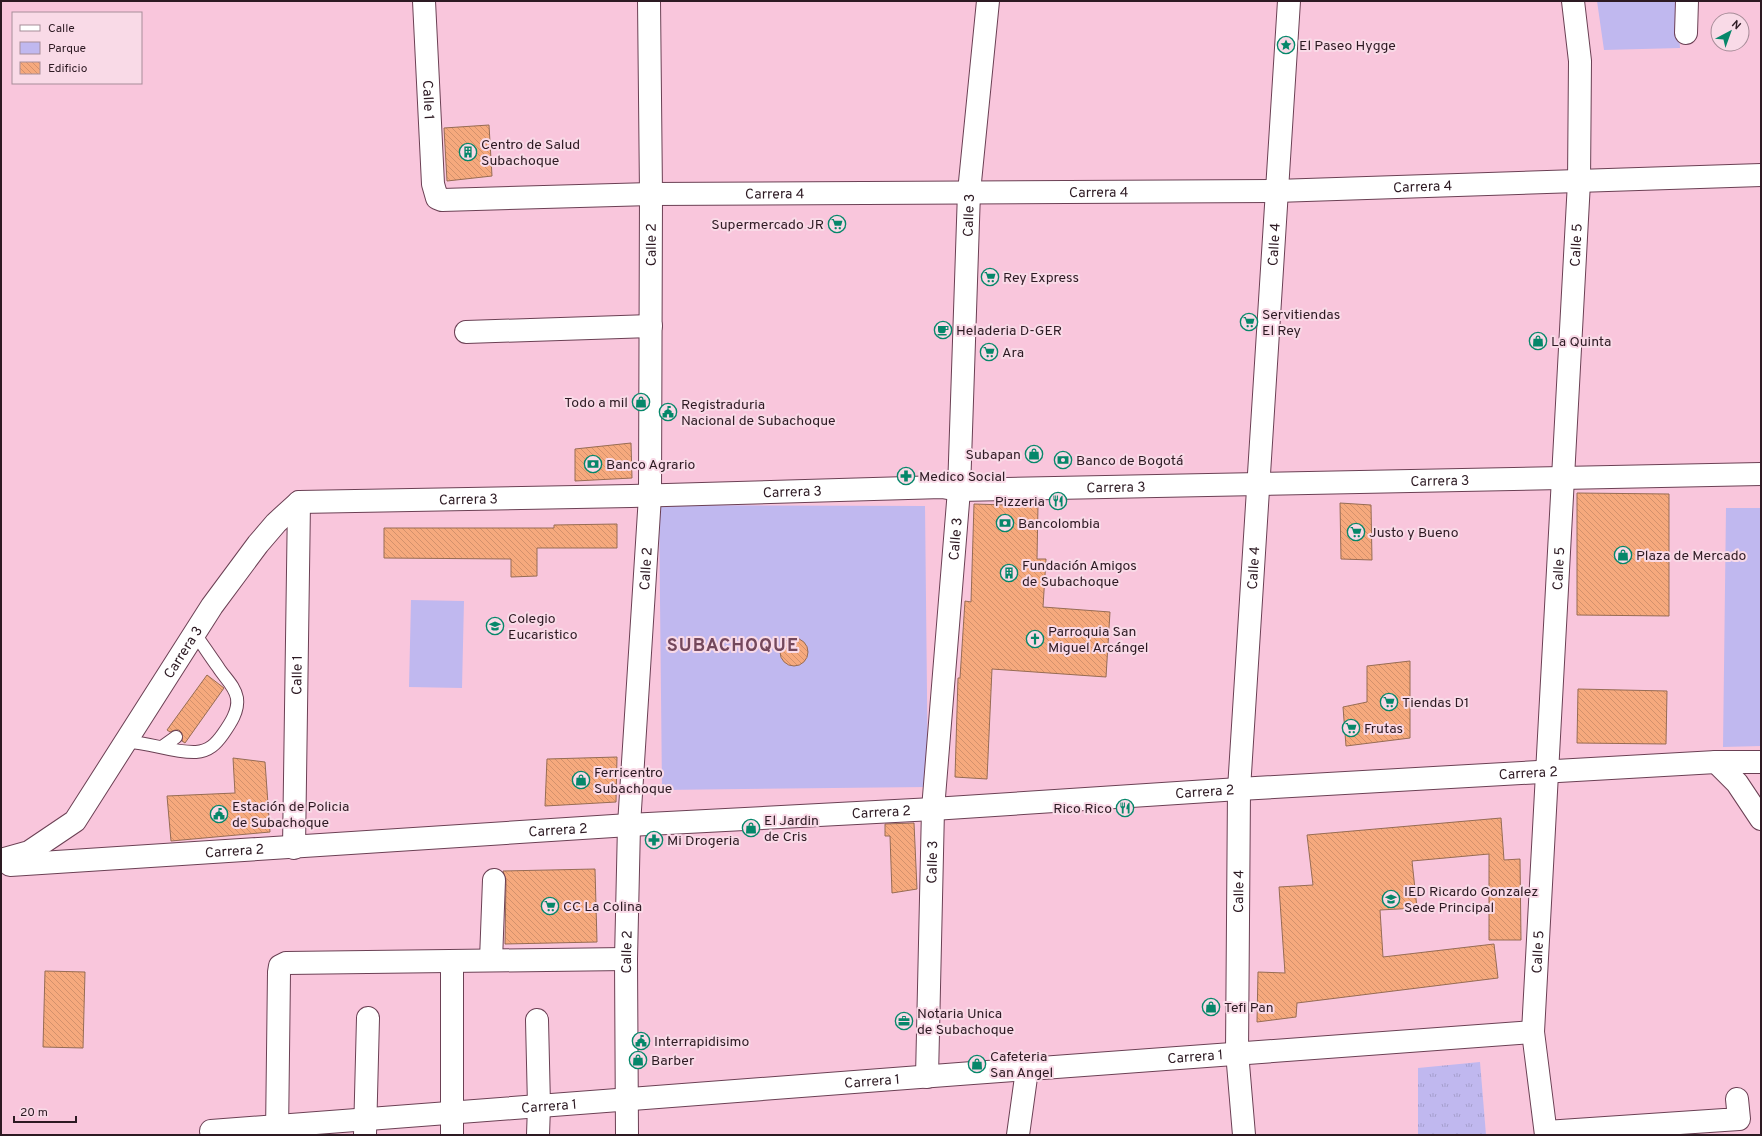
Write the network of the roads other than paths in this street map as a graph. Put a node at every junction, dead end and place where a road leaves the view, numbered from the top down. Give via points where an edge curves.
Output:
1 (424, 1) edge
2 (649, 1) edge
3 (988, 1) edge
4 (1289, 1) edge
5 (1572, 1) edge
6 (1687, 1) edge
7 (1686, 33) dead end
8 (1761, 175) edge
9 (1579, 182) junction
10 (1276, 191) junction
11 (969, 192) junction
12 (651, 194) junction
13 (437, 198) joint
14 (650, 326) junction
15 (466, 332) dead end
16 (1761, 474) edge
17 (1563, 478) junction
18 (1258, 483) junction
19 (959, 490) junction
20 (650, 496) junction
21 (299, 502) junction
22 (195, 634) junction
23 (218, 668) junction
24 (214, 681) dead end
25 (176, 737) dead end
26 (127, 742) junction
27 (162, 747) junction
28 (1716, 762) junction
29 (1761, 762) edge
30 (1547, 772) junction
31 (1239, 789) junction
32 (933, 809) junction
33 (1761, 819) edge
34 (75, 821) junction
35 (629, 825) junction
36 (294, 848) junction
37 (1, 860) edge
38 (79, 861) junction
39 (1, 866) edge
40 (494, 880) dead end
41 (626, 959) junction
42 (491, 960) junction
43 (452, 961) junction
44 (368, 1018) dead end
45 (537, 1020) dead end
46 (1533, 1032) junction
47 (1237, 1052) junction
48 (1028, 1070) junction
49 (927, 1077) junction
50 (1737, 1099) dead end
51 (628, 1100) junction
52 (539, 1106) junction
53 (453, 1113) junction
54 (365, 1127) edge
55 (211, 1131) dead end
56 (277, 1131) edge
57 (1609, 1131) edge
58 (1546, 1133) edge
59 (452, 1135) edge
60 (538, 1135) edge
61 (627, 1135) edge
62 (1018, 1135) edge
63 (1244, 1135) edge

1 - 13 street, Calle 1 via 433,184
2 - 12 street, Calle 2
3 - 11 street, Calle 3
4 - 10 street, Calle 4
5 - 9 street, Calle 5 via 1580,61
6 - 7 street
8 - 9 street, Carrera 4
9 - 10 street, Carrera 4
9 - 17 street, Calle 5
10 - 11 street, Carrera 4
10 - 18 street, Calle 4
11 - 12 street, Carrera 4
11 - 19 street, Calle 3
12 - 13 street, Carrera 4 via 449,201
12 - 14 street, Calle 2
14 - 15 street
14 - 20 street, Calle 2
16 - 17 street, Carrera 3
17 - 18 street, Carrera 3
17 - 30 street, Calle 5
18 - 19 street, Carrera 3
18 - 31 street, Calle 4
19 - 20 street, Carrera 3 via 942,488
19 - 32 street, Calle 3
20 - 21 street, Carrera 3
20 - 35 street, Calle 2
21 - 22 street, Carrera 3 via 258,544 212,606
21 - 36 street, Calle 1
22 - 23 lane
22 - 26 street, Carrera 3
23 - 24 lane
23 - 27 lane via 233,687 237,699 233,720 219,739 205,750 177,751
25 - 27 lane
26 - 27 lane
26 - 34 street, Carrera 3
28 - 29 street, Carrera 2
28 - 30 street, Carrera 2
28 - 33 street via 1737,783
30 - 31 street, Carrera 2
30 - 46 street, Calle 5
31 - 32 street, Carrera 2
31 - 47 street, Calle 4
32 - 35 street, Carrera 2
32 - 49 street, Calle 3
34 - 37 street, Carrera 3 via 29,852
34 - 38 street via 74,852
35 - 36 street, Carrera 2
35 - 41 street, Calle 2
36 - 38 street, Carrera 2
38 - 39 street, Carrera 2
40 - 42 street
41 - 42 street
41 - 51 street, Calle 2
42 - 43 street
43 - 53 street
43 - 56 street via 286,963 280,966
44 - 54 street
45 - 52 street
46 - 47 street, Carrera 1
46 - 58 street, Calle 5
47 - 48 street, Carrera 1
47 - 63 street, Calle 4
48 - 49 street, Carrera 1
48 - 62 street
49 - 51 street, Carrera 1
50 - 57 street via 1739,1119
51 - 52 street, Carrera 1
51 - 61 street, Calle 2
52 - 53 street, Carrera 1
52 - 60 street
53 - 54 street, Carrera 1
53 - 59 street
54 - 56 street, Carrera 1
55 - 56 street, Carrera 1
57 - 58 street

